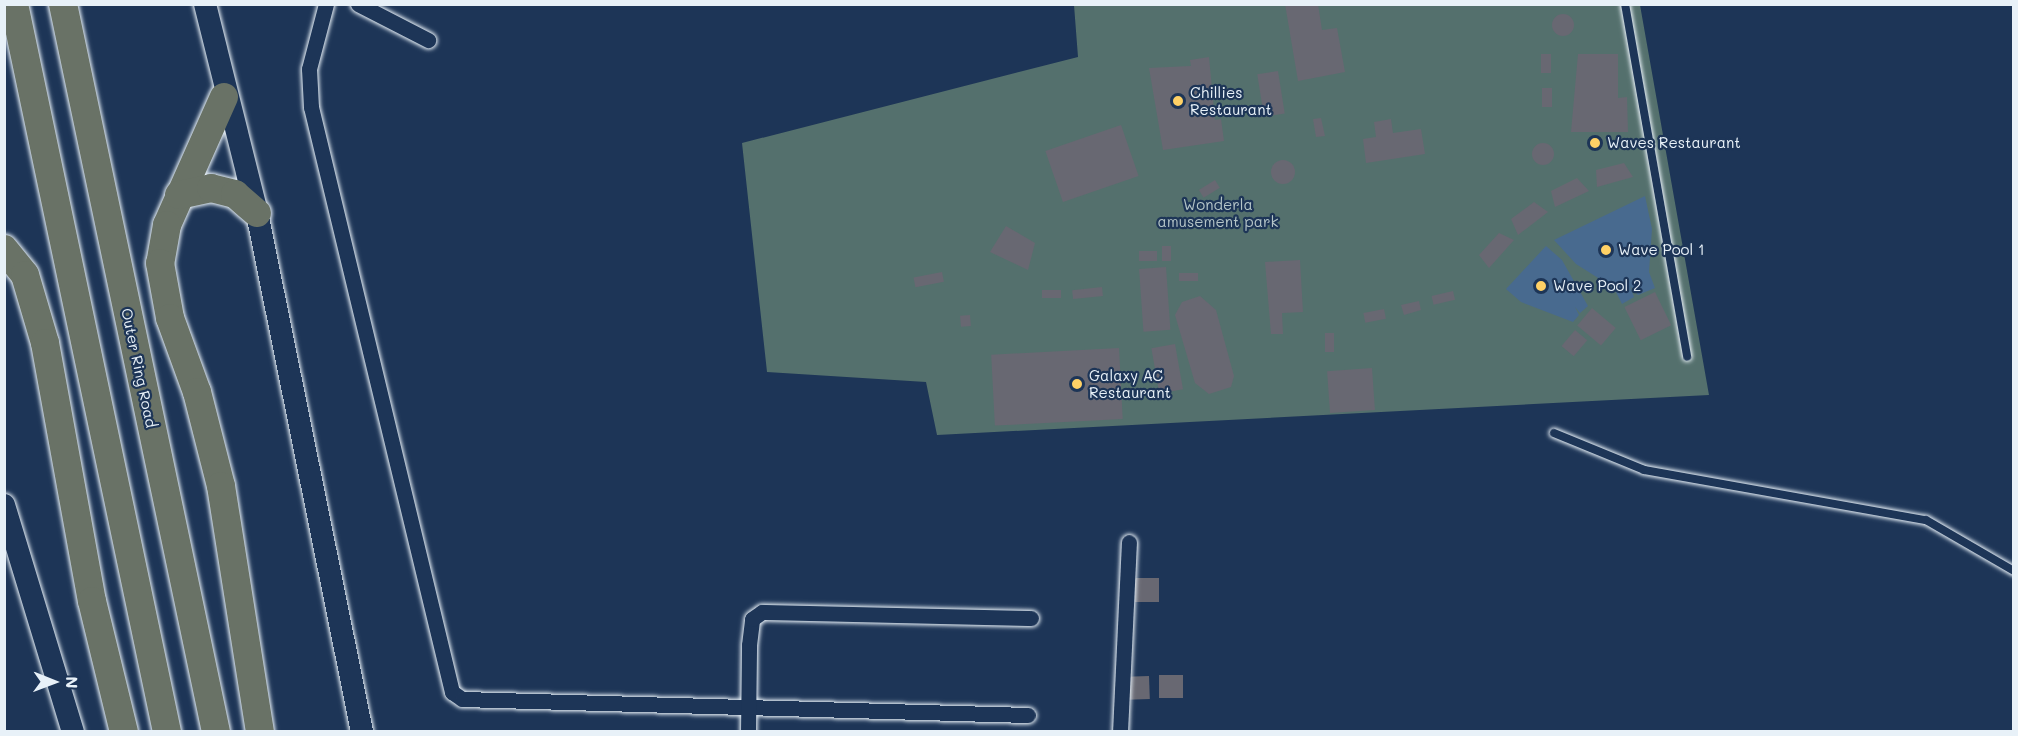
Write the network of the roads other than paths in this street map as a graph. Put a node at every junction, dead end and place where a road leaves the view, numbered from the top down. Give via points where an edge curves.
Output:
1 (14, 4) edge
2 (63, 4) edge
3 (205, 4) edge
4 (326, 4) edge
5 (358, 4) edge
6 (1624, 4) edge
7 (428, 40) dead end
8 (224, 97) junction
9 (179, 195) junction
10 (256, 213) junction
11 (4, 249) edge
12 (15, 272) edge
13 (1687, 357) dead end
14 (1554, 432) dead end
15 (4, 505) edge
16 (1129, 542) dead end
17 (2013, 571) edge
18 (1031, 618) dead end
19 (748, 707) junction
20 (1028, 715) dead end
21 (73, 732) edge
22 (124, 732) edge
23 (167, 732) edge
24 (216, 732) edge
25 (260, 732) edge
26 (362, 732) edge
27 (747, 732) edge
28 (1120, 732) edge

1 - 23 highway
2 - 24 highway, Outer Ring Road
3 - 8 main road
4 - 19 street via 309,69 311,107 452,692 462,699
5 - 7 street
6 - 13 lane
8 - 9 highway
8 - 10 main road
9 - 10 highway via 211,188 235,194
9 - 25 highway via 167,225 162,286 197,392 221,486
10 - 26 main road
11 - 12 highway
12 - 22 highway via 72,474 92,601
14 - 17 lane via 1644,470 1926,520
15 - 21 main road
16 - 28 street
18 - 19 street via 762,612 752,619 748,645
19 - 20 street
19 - 27 street

